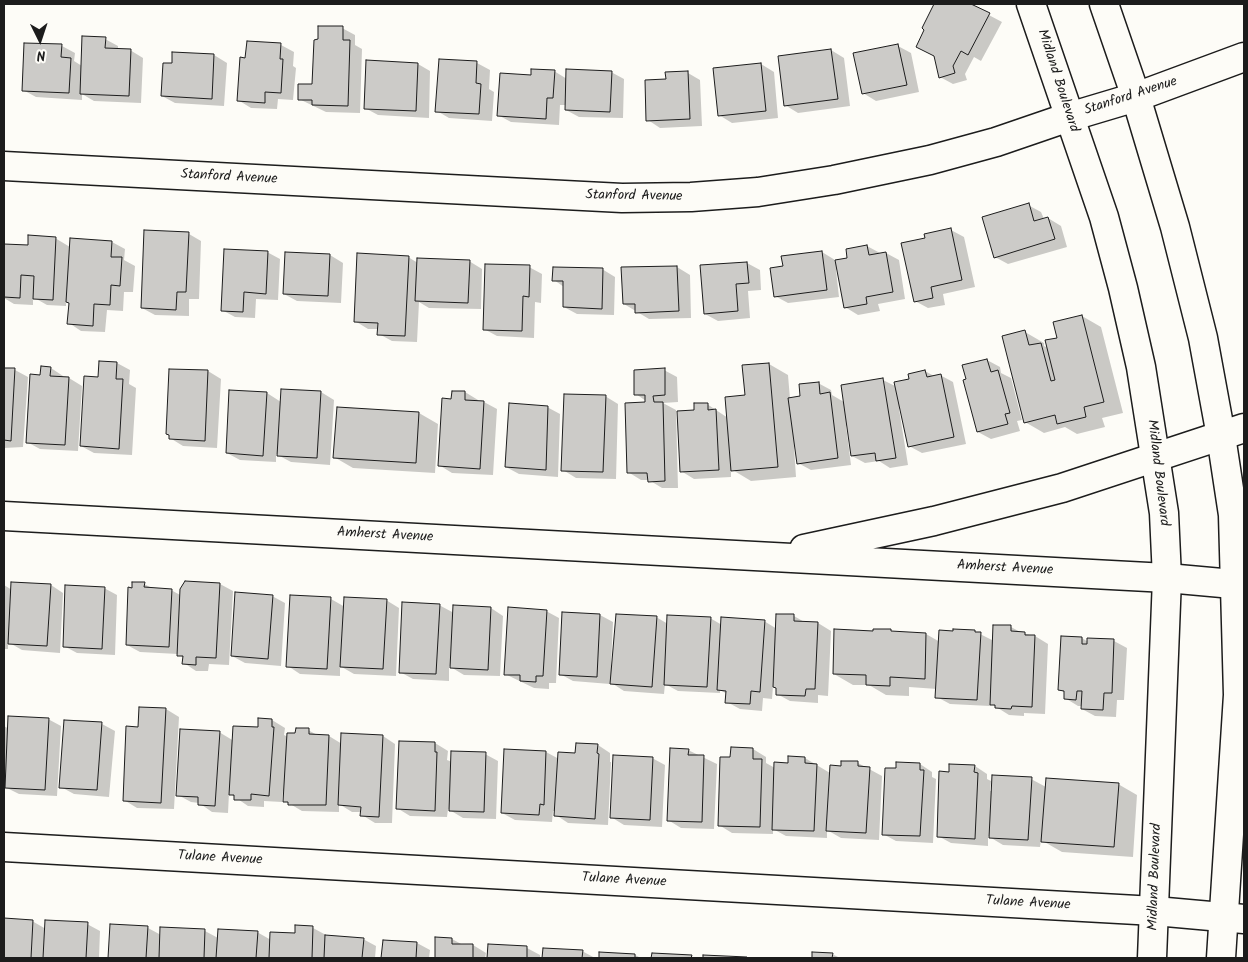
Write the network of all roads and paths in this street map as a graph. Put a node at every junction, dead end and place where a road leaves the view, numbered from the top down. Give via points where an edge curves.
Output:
1 (1031, 4) edge
2 (1104, 4) edge
3 (1244, 57) edge
4 (1136, 97) junction
5 (1069, 117) junction
6 (4, 166) edge
7 (1233, 432) edge
8 (1156, 455) junction
9 (4, 516) edge
10 (766, 557) junction
11 (1166, 578) junction
12 (1240, 584) edge
13 (4, 847) edge
14 (1155, 911) junction
15 (1234, 918) edge
16 (1152, 958) edge
17 (1221, 958) edge

1 - 5 street, Midland Boulevard
2 - 4 street
3 - 4 street, Stanford Avenue
4 - 5 street, Stanford Avenue
4 - 7 street via 1175,227 1203,338
5 - 6 street, Stanford Avenue via 996,142 834,180 758,192 691,197 622,198
5 - 8 street, Midland Boulevard via 1104,217 1124,288
7 - 8 street, Amherst Avenue
7 - 12 street via 1232,515
8 - 10 street, Amherst Avenue via 1062,488 934,521
8 - 11 street, Midland Boulevard via 1164,513
9 - 10 street, Amherst Avenue
10 - 11 street, Amherst Avenue
11 - 12 street, Amherst Avenue
11 - 14 street, Midland Boulevard
12 - 15 street
13 - 14 street, Tulane Avenue
14 - 15 street, Tulane Avenue
14 - 16 street, Midland Boulevard
15 - 17 street

